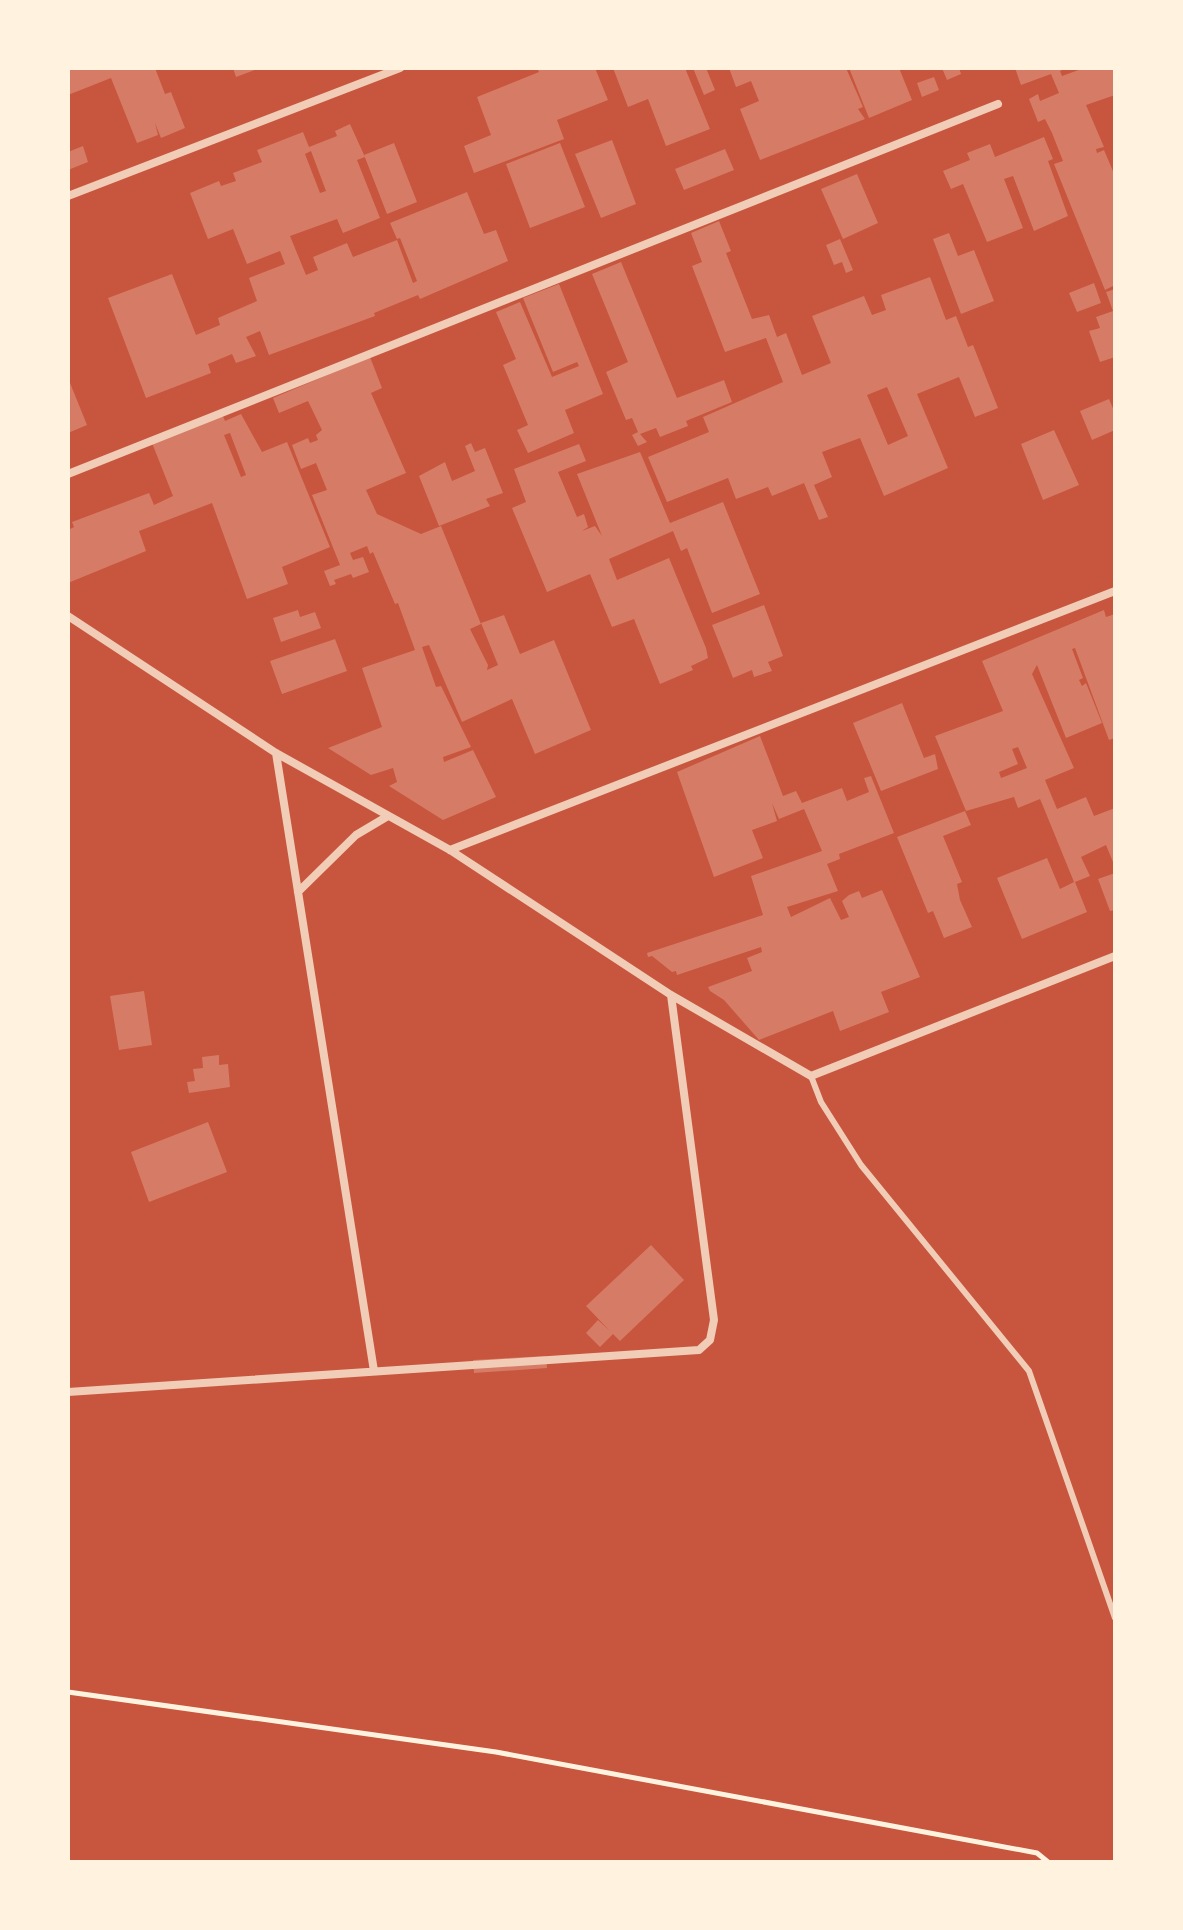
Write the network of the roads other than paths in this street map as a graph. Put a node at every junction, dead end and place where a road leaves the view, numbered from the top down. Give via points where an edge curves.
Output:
1 (400, 68) edge
2 (998, 104) dead end
3 (68, 196) edge
4 (68, 474) edge
5 (1115, 591) edge
6 (68, 616) edge
7 (276, 753) junction
8 (388, 816) junction
9 (450, 850) junction
10 (298, 892) junction
11 (1115, 956) edge
12 (671, 995) junction
13 (811, 1076) junction
14 (374, 1371) junction
15 (68, 1392) edge
16 (1115, 1618) edge

1 - 3 street
2 - 4 street
5 - 9 street
6 - 7 street
7 - 8 street
7 - 10 street
8 - 9 street
8 - 10 street via 356,835
9 - 12 street
10 - 14 street
11 - 13 street
12 - 13 street
12 - 14 street via 714,1320 710,1340 699,1350
13 - 16 lane via 821,1102 861,1165 1029,1371
14 - 15 street

